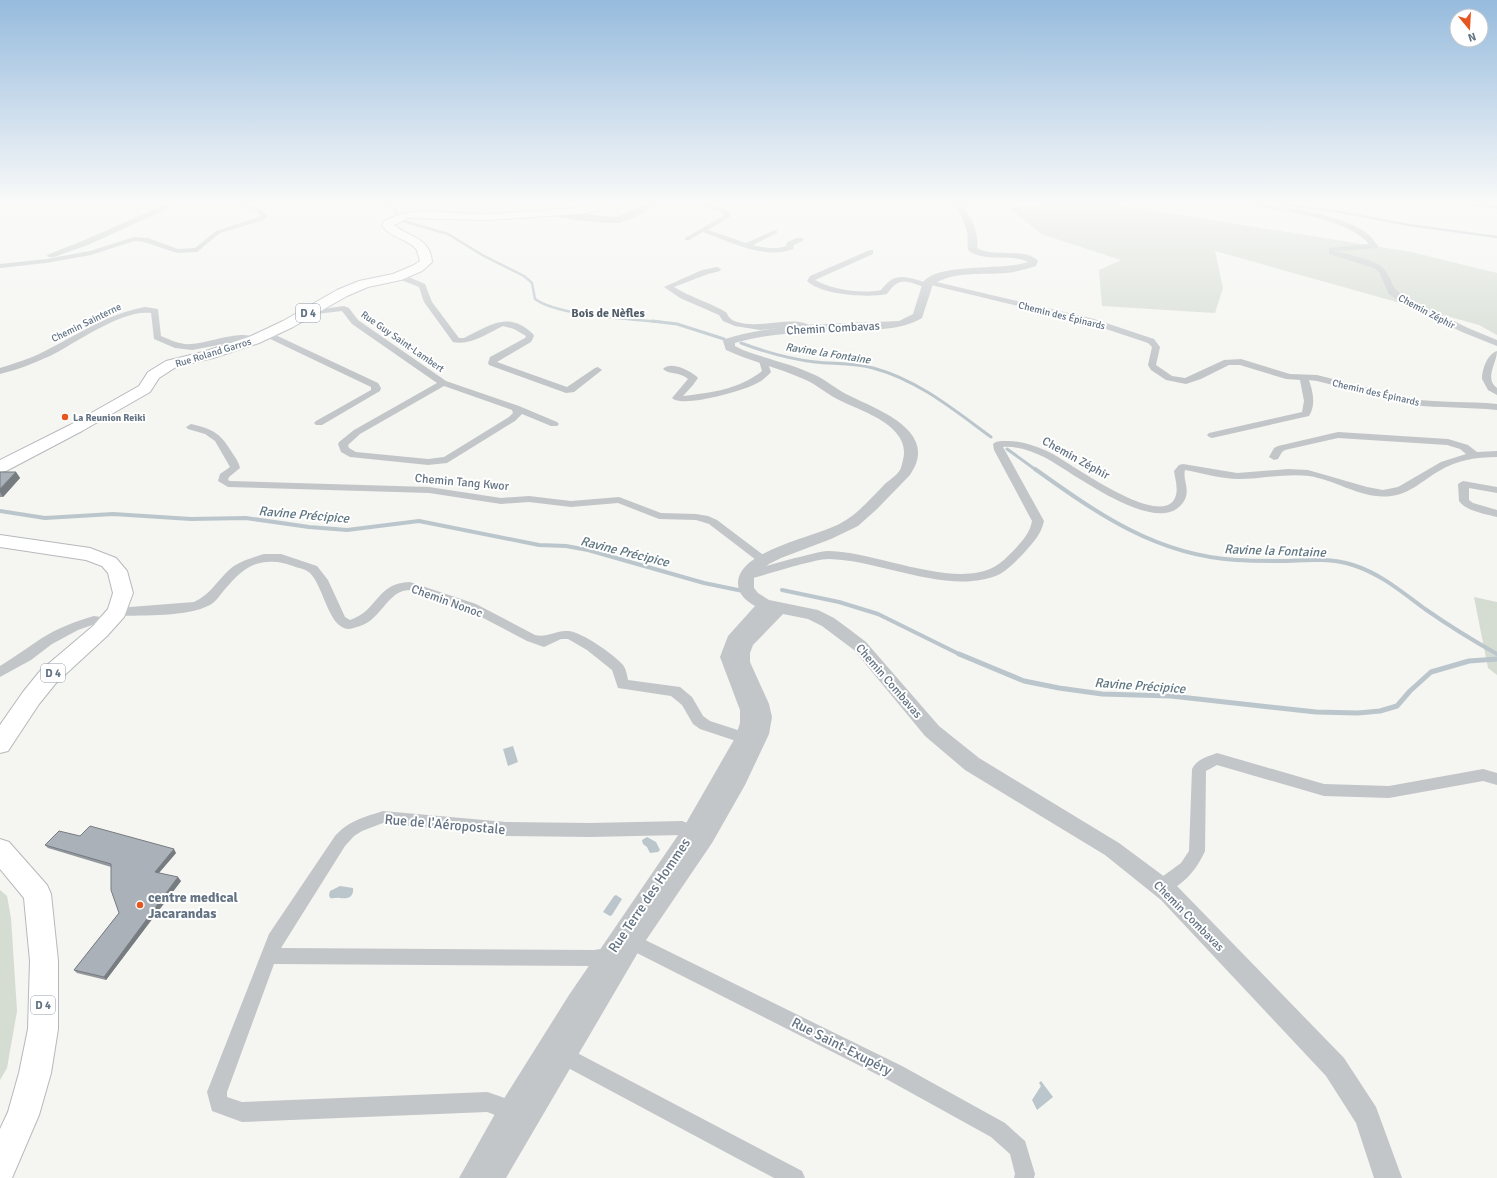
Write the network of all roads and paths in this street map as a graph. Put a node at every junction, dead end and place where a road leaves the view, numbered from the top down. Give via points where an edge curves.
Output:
1 (38, 259) edge
2 (55, 259) edge
3 (426, 259) edge
4 (855, 259) edge
5 (1029, 259) edge
6 (1354, 259) edge
7 (24, 264) junction
8 (0, 266) edge
9 (717, 269) dead end
10 (0, 274) edge
11 (399, 276) junction
12 (928, 284) junction
13 (308, 313) junction
14 (809, 328) junction
15 (267, 334) junction
16 (254, 340) junction
17 (1497, 343) edge
18 (1497, 354) edge
19 (763, 361) junction
20 (667, 369) dead end
21 (598, 370) dead end
22 (0, 371) edge
23 (1304, 378) junction
24 (443, 383) junction
25 (1497, 392) edge
26 (1497, 407) edge
27 (516, 408) junction
28 (319, 423) dead end
29 (554, 424) dead end
30 (191, 427) dead end
31 (1212, 435) dead end
32 (1473, 454) junction
33 (1497, 454) edge
34 (1274, 457) dead end
35 (1497, 459) edge
36 (0, 467) edge
37 (1497, 490) edge
38 (1497, 514) edge
39 (0, 541) edge
40 (764, 560) junction
41 (746, 576) junction
42 (772, 606) junction
43 (113, 617) junction
44 (0, 672) edge
45 (750, 740) junction
46 (0, 744) edge
47 (1497, 779) edge
48 (699, 834) junction
49 (0, 850) edge
50 (1161, 887) junction
51 (626, 939) junction
52 (269, 956) junction
53 (607, 956) junction
54 (564, 1054) junction
55 (509, 1114) junction
56 (0, 1166) edge
57 (473, 1178) edge
58 (491, 1178) edge
59 (795, 1178) edge
60 (1024, 1178) edge
61 (1388, 1178) edge

1 - 7 street
2 - 7 street
3 - 11 main road, Rue Roland Garros / D 4 via 418,268
4 - 12 street via 811,280 820,286 873,294 884,292 895,280
5 - 12 street via 1033,264 1003,270 950,273 940,275
6 - 17 street, Chemin Zéphir via 1377,266 1392,292 1402,299
7 - 8 street
7 - 10 street
9 - 14 street via 668,287 722,313 734,324 748,328 764,328 801,324
11 - 13 main road, Rue Roland Garros / D 4 via 364,284 342,293
11 - 21 street via 422,286 428,302 460,342 502,323 508,323 527,332 530,336 528,340 493,359 492,363 566,390 571,390
12 - 14 street, Chemin Combavas via 918,316 911,320 891,325
12 - 23 street, Chemin des Épinards via 1091,321 1150,341 1156,347 1152,365 1169,378 1186,381 1198,378 1227,362 1241,362 1288,377
13 - 15 main road, Rue Roland Garros / D 4
13 - 24 street, Rue Guy Saint-Lambert via 344,308 351,319
14 - 19 street, Chemin Combavas via 749,335 729,341 730,348
15 - 16 main road, Rue Roland Garros / D 4
15 - 28 street via 375,385 375,392
16 - 22 street, Chemin Sainterne via 246,337 192,347 178,346 157,338 155,311 142,309 118,316 48,353
16 - 36 main road, Rue Roland Garros / D 4 via 164,368 153,375 145,390
18 - 25 street via 1486,370 1487,381
19 - 20 street via 767,372 762,378 732,390 680,400 677,398 679,392 692,382 693,378 684,371
19 - 40 street, Chemin Combavas via 808,376 841,396 891,420 907,439 910,452 908,467 899,479 852,524
23 - 26 street, Chemin des Épinards via 1317,378 1412,402
23 - 31 street via 1307,387 1306,414
24 - 27 street, Rue Guy Saint-Lambert
24 - 27 street, Rue Guy Saint-Lambert via 357,432 344,444 345,450 354,455 428,462 447,460 512,419 518,413
27 - 29 street
30 - 40 street, Chemin Tang Kwor via 218,437 235,468 224,476 223,481 228,484 429,490 501,501 529,499 571,504 619,500 659,516 704,518
32 - 33 street, Chemin Zéphir
32 - 34 street via 1464,447 1448,442 1351,434 1282,448
32 - 35 street
32 - 41 street, Chemin Zéphir via 1456,458 1404,489 1390,493 1374,492 1303,471 1238,476 1183,467 1179,471 1183,483 1182,495 1177,505 1168,510 1150,509 1129,503 1058,461 1031,448 1006,442 998,444 999,450 1038,522 1037,530 1013,558 993,572 960,578 939,576 849,555 827,554
37 - 38 street via 1463,484 1464,501 1469,506
39 - 43 main road via 90,554 109,562 117,571 123,593
40 - 41 street, Chemin Combavas via 753,567
41 - 42 street, Chemin Combavas via 746,589 752,597
42 - 45 street, Rue Terre des Hommes via 767,622 746,642 741,653 741,662 760,704 763,717 760,734
42 - 50 street, Chemin Combavas via 812,614 843,632 860,646 932,731 972,764 1112,849
43 - 44 street via 74,627 47,641
43 - 45 street, Chemin Nonoc via 197,606 208,601 234,572 246,564 264,558 281,558 313,569 322,580 340,620 349,625 359,623 370,615 391,590 402,585 410,586 472,607 531,638 544,642 570,635 592,647 618,668 623,684 675,691 687,701 698,720 705,726
43 - 46 main road, D 4 via 48,677
45 - 48 street, Rue Terre des Hommes via 735,786
47 - 50 street via 1483,775 1389,792 1324,790 1217,759 1199,769 1197,851 1194,860 1188,868
48 - 51 street, Rue Terre des Hommes
48 - 52 street, Rue de l'Aéropostale via 682,828 506,829 383,817 370,820 349,831 340,841 275,940
49 - 56 main road, D 4 via 37,894 44,961 43,1029 35,1073 23,1115
50 - 61 street, Chemin Combavas via 1335,1067 1367,1116
51 - 53 street, Rue Terre des Hommes
51 - 54 street, Rue Terre des Hommes
51 - 60 street, Rue Saint-Exupéry via 895,1073 998,1130 1018,1148
52 - 53 street
52 - 55 street, Rue de l'Aéropostale via 217,1092 219,1104 242,1112 487,1102 503,1107
53 - 55 street, Rue Terre des Hommes
54 - 58 street, Rue Terre des Hommes
54 - 59 street
55 - 57 street, Rue Terre des Hommes

